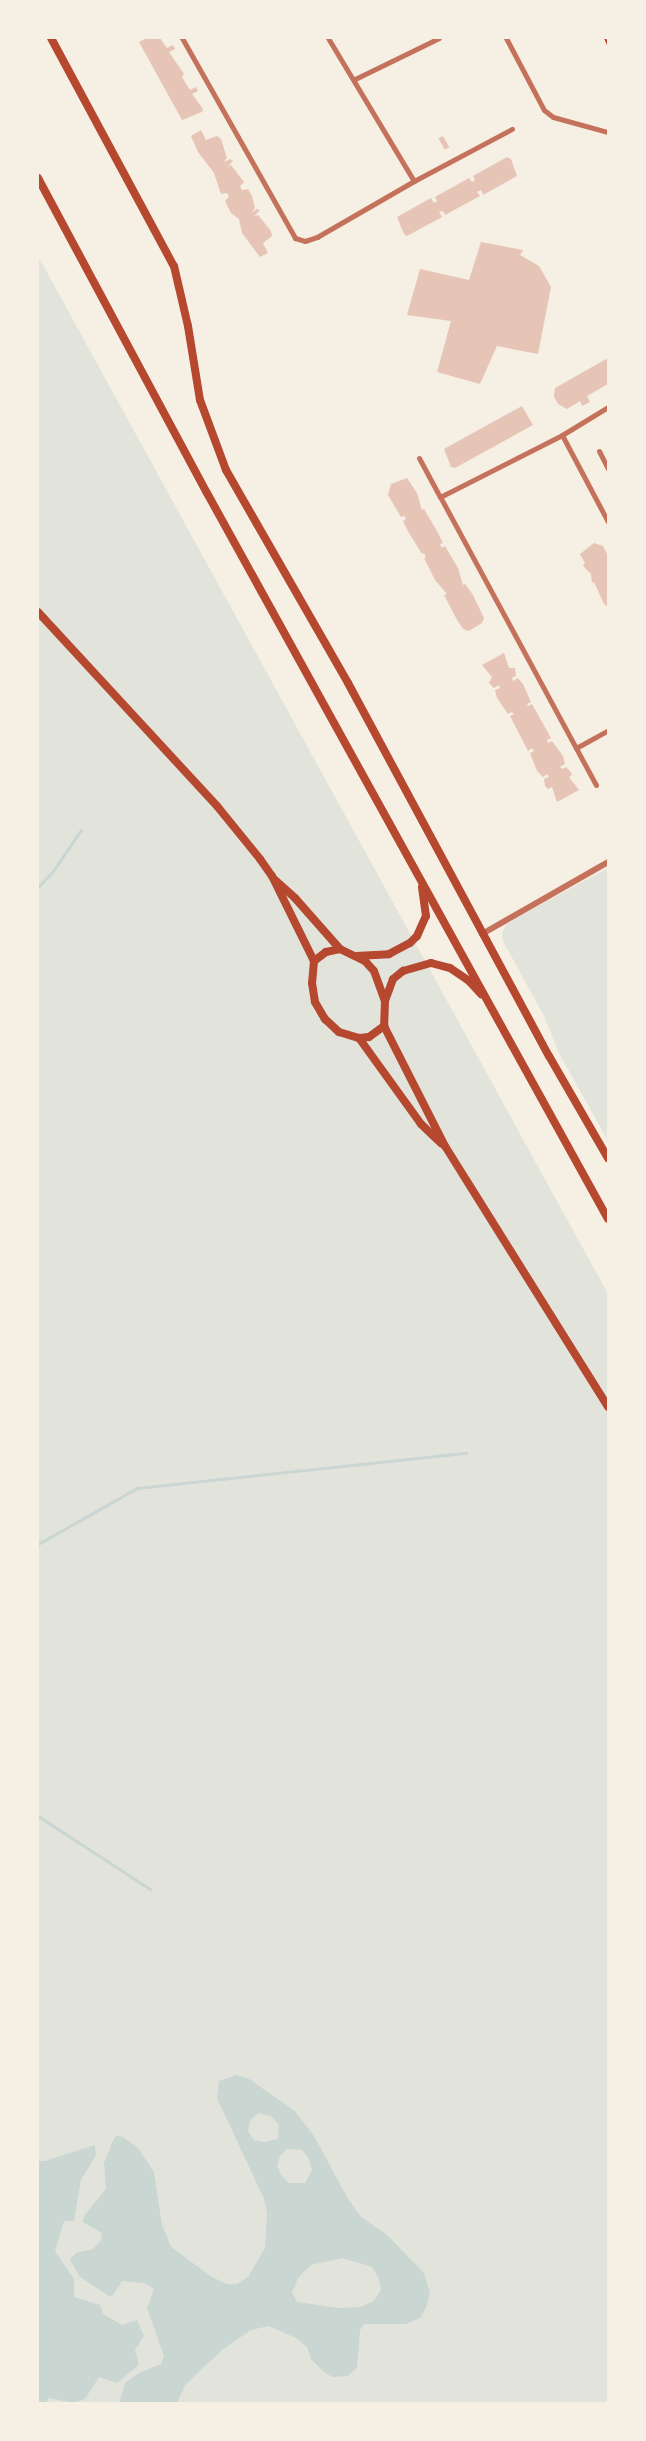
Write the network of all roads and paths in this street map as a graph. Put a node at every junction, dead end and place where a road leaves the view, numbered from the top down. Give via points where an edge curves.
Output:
1 (51, 38) edge
2 (182, 38) edge
3 (328, 38) edge
4 (439, 38) edge
5 (506, 38) edge
6 (605, 38) edge
7 (609, 45) edge
8 (355, 79) junction
9 (512, 129) dead end
10 (609, 132) edge
11 (38, 178) edge
12 (414, 181) junction
13 (609, 407) edge
14 (562, 435) junction
15 (599, 451) dead end
16 (419, 458) dead end
17 (609, 469) edge
18 (440, 497) junction
19 (609, 522) edge
20 (38, 612) edge
21 (609, 730) edge
22 (576, 748) junction
23 (596, 785) dead end
24 (609, 862) edge
25 (416, 869) junction
26 (272, 876) junction
27 (482, 934) junction
28 (340, 949) junction
29 (356, 956) junction
30 (314, 961) junction
31 (385, 1001) junction
32 (489, 1003) junction
33 (384, 1026) junction
34 (359, 1038) junction
35 (445, 1146) junction
36 (609, 1158) edge
37 (600, 1203) junction
38 (609, 1207) edge
39 (609, 1219) edge
40 (609, 1407) edge

1 - 27 main road via 174,266 200,400 226,470 349,685
2 - 12 street via 295,238 305,241 317,237
3 - 8 street
4 - 8 street
5 - 10 street via 544,110 554,117
6 - 7 path
8 - 12 street
9 - 12 street
11 - 25 main road
13 - 14 street
14 - 18 street
14 - 19 street
15 - 17 street
16 - 18 street
18 - 22 street
20 - 26 main road via 217,806
21 - 22 street
22 - 23 street
24 - 27 street
25 - 29 main road via 426,906 417,936 389,954
25 - 32 main road
26 - 28 main road
26 - 30 main road
27 - 36 main road
28 - 29 main road
28 - 30 main road via 326,952
29 - 31 main road via 374,971
30 - 34 main road via 315,1002 339,1032
31 - 32 main road via 393,979 403,971 431,963 450,968 469,981
31 - 33 main road
32 - 37 main road
33 - 34 main road via 369,1037
33 - 35 main road
34 - 35 main road via 421,1124
35 - 40 main road
37 - 38 main road
37 - 39 main road

